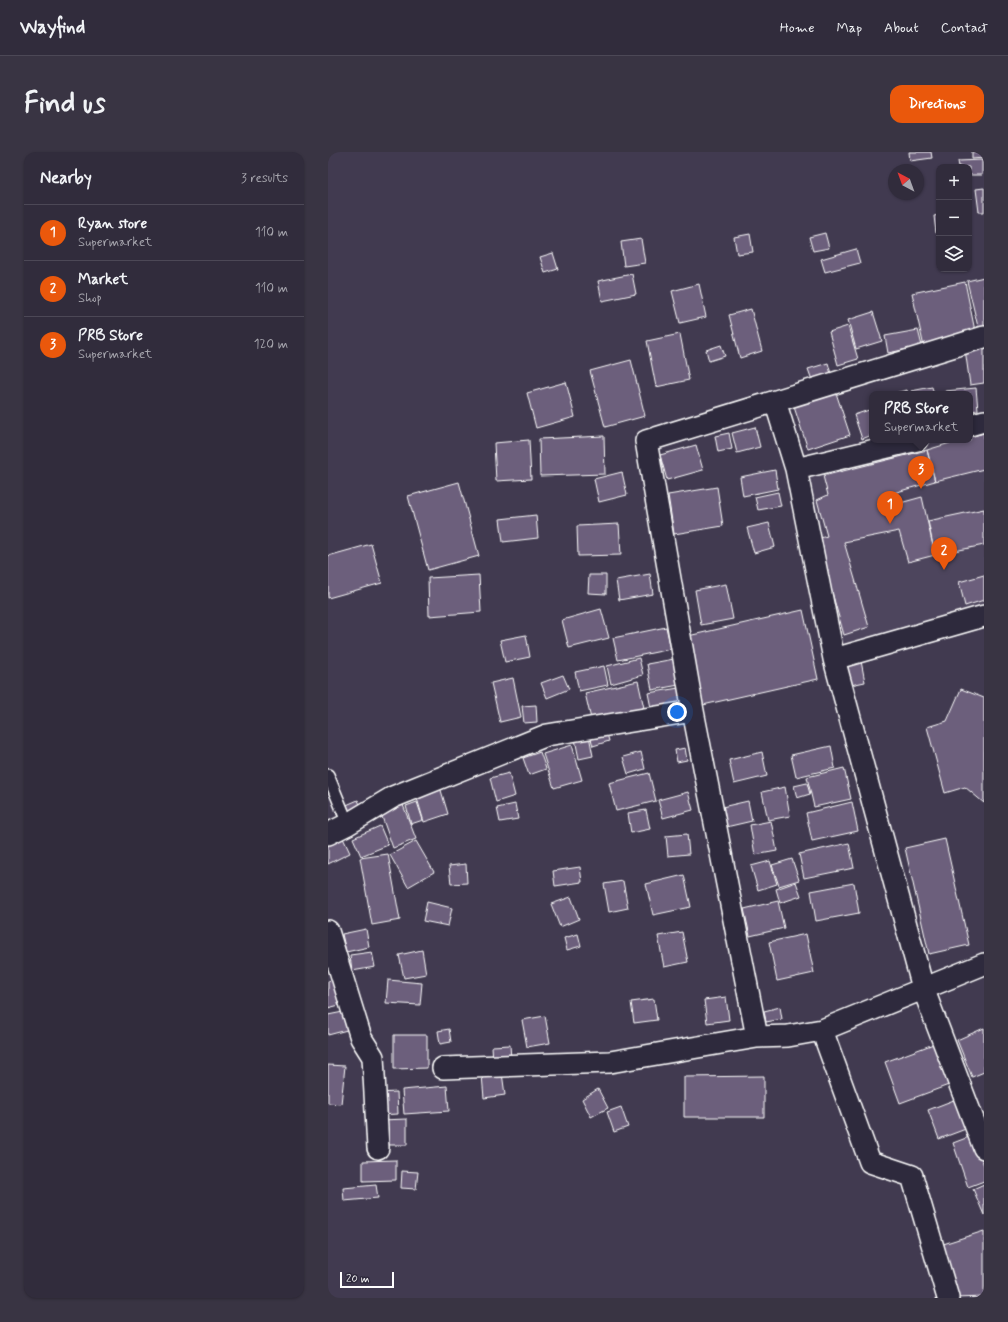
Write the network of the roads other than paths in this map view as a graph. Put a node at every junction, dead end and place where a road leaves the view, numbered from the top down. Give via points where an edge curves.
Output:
1 (984, 337) edge
2 (775, 401) junction
3 (984, 421) edge
4 (973, 424) edge
5 (904, 443) edge
6 (796, 469) junction
7 (984, 616) edge
8 (834, 659) junction
9 (693, 712) junction
10 (328, 775) edge
11 (348, 824) junction
12 (328, 834) edge
13 (328, 931) edge
14 (984, 964) edge
15 (923, 988) junction
16 (822, 1030) junction
17 (757, 1037) junction
18 (443, 1068) dead end
19 (378, 1148) dead end
20 (984, 1148) edge
21 (948, 1298) edge

1 - 2 street
2 - 6 street
2 - 9 street via 646,440
3 - 4 street
5 - 6 street
6 - 8 street
7 - 8 street
8 - 15 street
9 - 11 street via 547,735 392,796
9 - 17 street
10 - 11 lane
11 - 12 street
13 - 19 street via 361,1038 373,1057
14 - 15 street
15 - 16 street
15 - 20 street
16 - 17 street via 788,1036
16 - 21 street via 870,1162 912,1176
17 - 18 street via 610,1062

